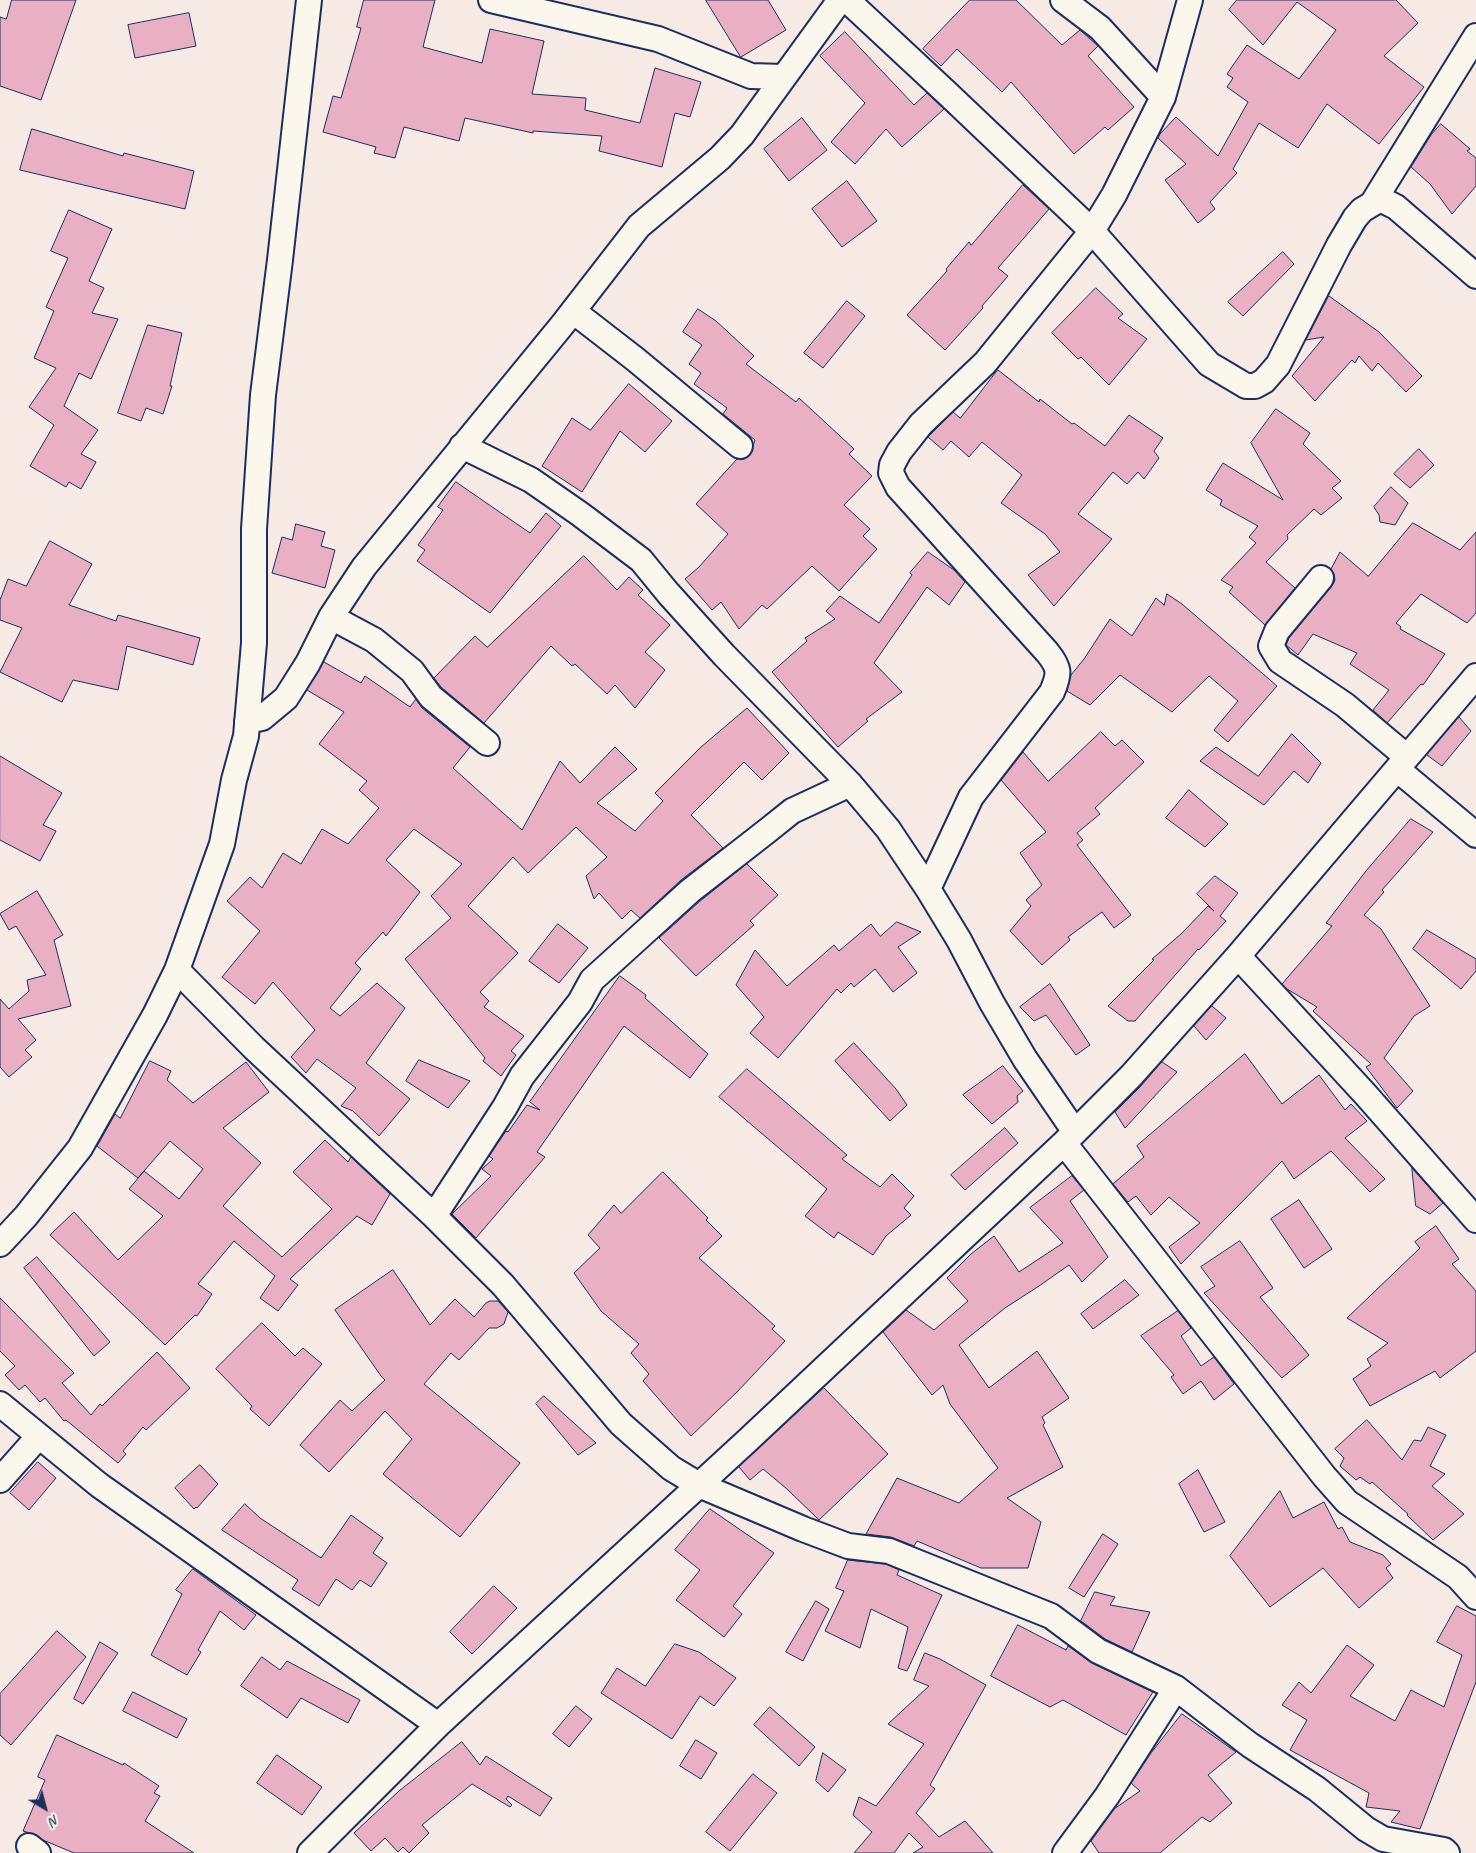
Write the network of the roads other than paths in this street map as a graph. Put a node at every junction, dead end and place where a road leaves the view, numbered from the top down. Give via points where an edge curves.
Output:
1 (309, 0) edge
2 (491, 0) edge
3 (840, 0) edge
4 (847, 0) edge
5 (1063, 0) edge
6 (1190, 0) edge
7 (1476, 36) edge
8 (752, 76) junction
9 (784, 77) junction
10 (1163, 98) junction
11 (764, 104) junction
12 (1372, 204) junction
13 (1092, 231) junction
14 (1476, 276) edge
15 (573, 311) junction
16 (462, 446) junction
17 (740, 446) dead end
18 (1320, 578) dead end
19 (331, 617) junction
20 (1476, 676) edge
21 (247, 721) junction
22 (486, 743) dead end
23 (1402, 763) junction
24 (850, 784) junction
25 (1476, 835) edge
26 (928, 889) junction
27 (1238, 956) junction
28 (177, 970) junction
29 (1070, 1137) junction
30 (434, 1216) junction
31 (1476, 1220) edge
32 (0, 1244) edge
33 (0, 1404) edge
34 (38, 1436) junction
35 (0, 1480) edge
36 (699, 1485) junction
37 (1476, 1597) edge
38 (1176, 1688) junction
39 (438, 1725) junction
40 (310, 1853) edge
41 (1065, 1853) edge
42 (1447, 1853) edge

1 - 21 street via 263,395 254,529 254,643
2 - 8 street via 658,39
3 - 9 street
4 - 13 street
5 - 10 street via 1100,28
6 - 10 street
7 - 12 street
8 - 9 street
8 - 11 street
9 - 11 street
10 - 13 street via 1114,196
11 - 15 street via 742,135 720,158 639,226
12 - 13 street via 1355,218 1339,245 1278,365 1255,386 1246,386 1209,364
12 - 14 street via 1384,201 1396,207
13 - 26 street via 985,363 921,424 892,465 891,473 898,487 1058,667 1052,692 971,798
15 - 16 street
15 - 17 street
16 - 19 street via 364,566
16 - 24 street via 531,480 641,560 724,654
18 - 23 street via 1277,631 1271,646 1280,661 1346,705
19 - 21 street via 286,698 262,718
19 - 22 street via 374,640 412,671 431,697
20 - 23 street
21 - 28 street via 222,844
23 - 25 street
23 - 27 street
24 - 26 street via 888,829
24 - 30 street via 792,811 690,891 592,980 580,1002 522,1076
26 - 29 street
27 - 29 street via 1131,1076
27 - 31 street
28 - 30 street via 254,1048
28 - 32 street via 80,1148
29 - 36 street
29 - 37 street via 1346,1502 1458,1577
30 - 36 street via 503,1286 621,1424 671,1468
33 - 34 street
34 - 35 street
34 - 39 street via 99,1485
36 - 38 street via 848,1546 889,1551 1051,1616 1098,1651
36 - 39 street
38 - 41 street via 1107,1796
38 - 42 street via 1250,1745 1317,1789 1366,1829 1383,1839
39 - 40 street

